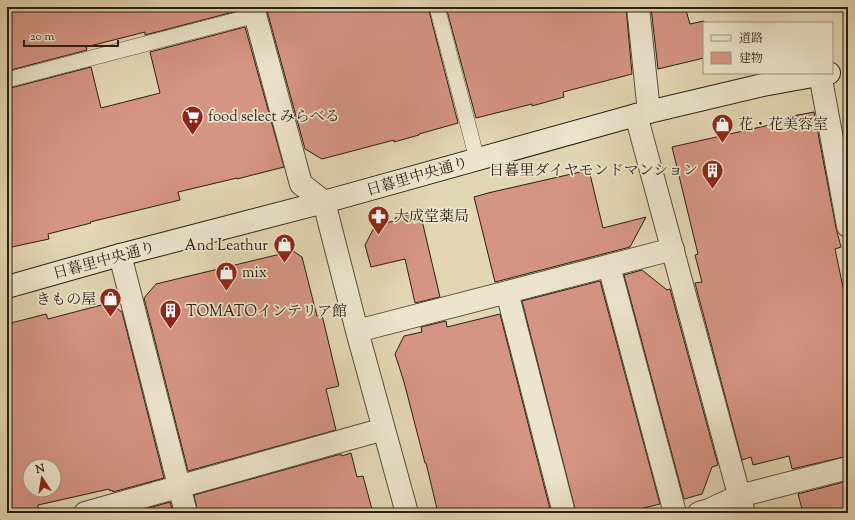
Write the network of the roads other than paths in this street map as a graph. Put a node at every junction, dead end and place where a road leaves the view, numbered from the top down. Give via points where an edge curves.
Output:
1 (437, 7) edge
2 (638, 7) edge
3 (254, 11) edge
4 (848, 72) edge
5 (833, 73) edge
6 (821, 74) edge
7 (827, 74) edge
8 (7, 80) edge
9 (643, 114) junction
10 (477, 159) junction
11 (324, 202) junction
12 (848, 226) edge
13 (673, 249) junction
14 (120, 255) junction
15 (609, 266) junction
16 (7, 286) edge
17 (507, 292) junction
18 (357, 331) junction
19 (384, 429) junction
20 (848, 468) edge
21 (179, 487) junction
22 (742, 504) edge
23 (85, 513) edge
24 (186, 513) edge
25 (407, 513) edge
26 (564, 513) edge
27 (675, 513) edge
28 (698, 513) edge

1 - 10 lane
2 - 9 street
3 - 8 lane
3 - 11 street via 301,184
4 - 5 street, 日暮里中央通り
6 - 9 street, 日暮里中央通り via 755,86
7 - 12 street
9 - 10 street, 日暮里中央通り
9 - 13 street
10 - 11 street, 日暮里中央通り
11 - 14 street, 日暮里中央通り
11 - 18 street
13 - 15 street
13 - 22 street
14 - 16 street, 日暮里中央通り
14 - 21 street
15 - 17 street
15 - 27 street
17 - 18 street
17 - 26 street
18 - 19 street
19 - 21 street
19 - 25 street
20 - 22 street
21 - 23 street
21 - 24 street
22 - 28 street

